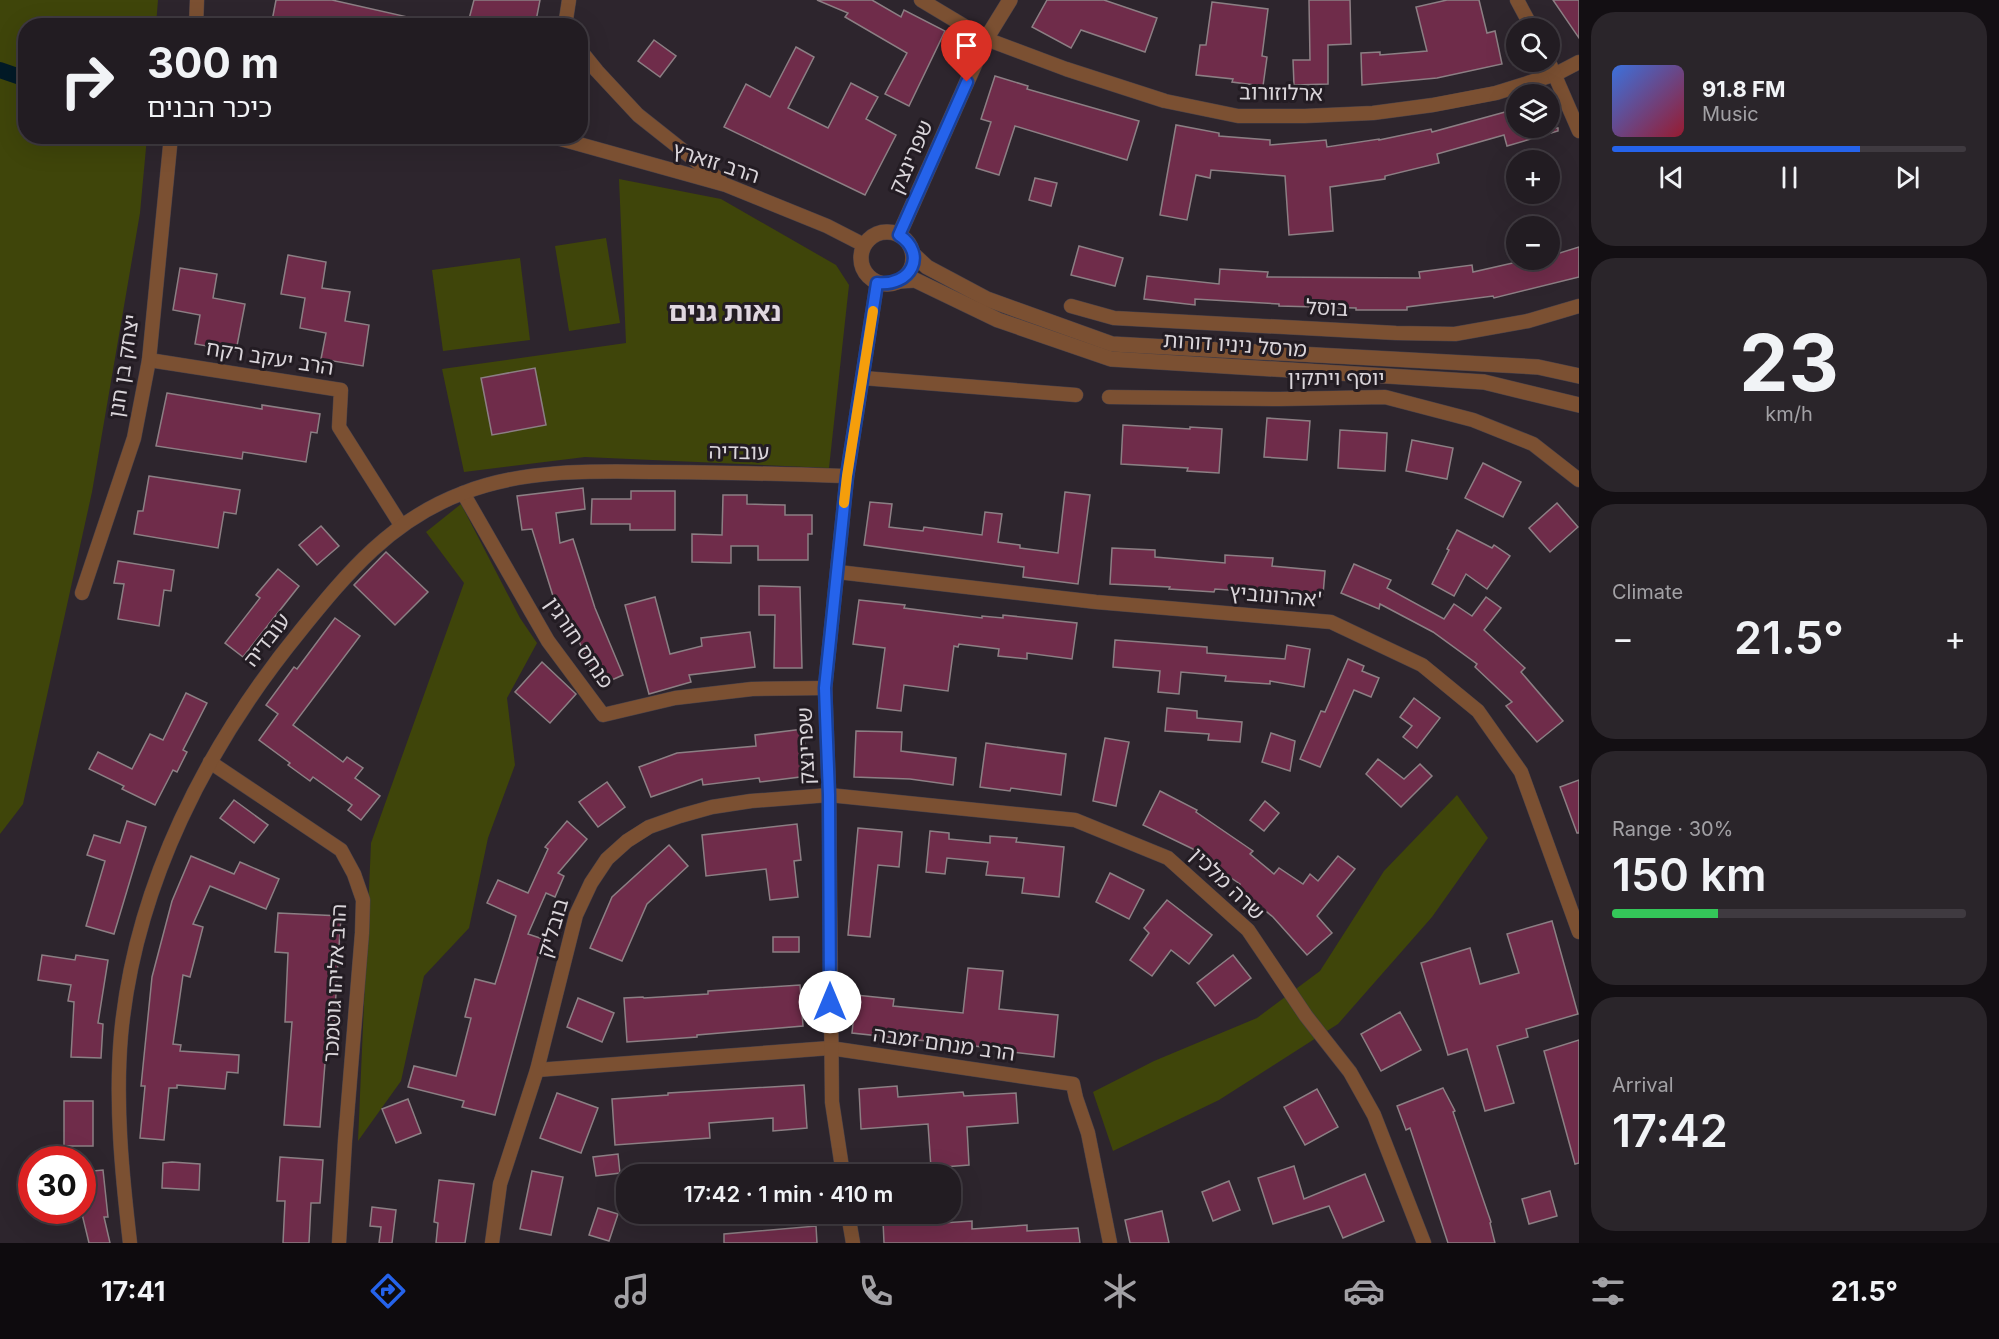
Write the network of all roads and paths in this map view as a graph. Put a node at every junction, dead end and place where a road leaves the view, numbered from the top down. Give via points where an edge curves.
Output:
1 (197, 0) edge
2 (569, 0) edge
3 (921, 0) edge
4 (1010, 0) edge
5 (1517, 0) edge
6 (196, 18) edge
7 (566, 18) edge
8 (1527, 18) edge
9 (986, 39) junction
10 (588, 59) edge
11 (1579, 62) edge
12 (1560, 66) edge
13 (1544, 72) edge
14 (1555, 72) edge
15 (1579, 131) edge
16 (170, 144) edge
17 (579, 144) edge
18 (726, 184) junction
19 (899, 235) junction
20 (864, 245) junction
21 (913, 254) junction
22 (900, 281) junction
23 (877, 283) junction
24 (1071, 306) dead end
25 (1579, 306) edge
26 (149, 360) junction
27 (1579, 376) edge
28 (863, 378) junction
29 (1076, 395) dead end
30 (1109, 397) dead end
31 (1579, 405) edge
32 (847, 476) junction
33 (1579, 480) edge
34 (463, 493) junction
35 (400, 525) junction
36 (838, 572) junction
37 (82, 593) dead end
38 (825, 688) junction
39 (210, 762) junction
40 (829, 795) junction
41 (1579, 932) edge
42 (830, 1048) junction
43 (537, 1070) junction
44 (841, 1164) edge
45 (850, 1224) edge
46 (130, 1243) edge
47 (339, 1243) edge
48 (492, 1243) edge
49 (853, 1243) edge
50 (1110, 1243) edge
51 (1424, 1243) edge

1 - 6 street
2 - 7 street
3 - 9 street, ארלוזורוב
4 - 9 street, שפרינצק
5 - 8 street
9 - 13 street, ארלוזורוב via 1166,101 1239,116 1373,113 1433,105 1496,93
9 - 19 street, שפרינצק
10 - 18 street via 638,115
11 - 12 street, ארלוזורוב
14 - 15 street
16 - 26 street, יצחק בן חנן
17 - 18 street, הרב זוארץ
18 - 20 street, הרב זוארץ
19 - 20 street via 879,233
19 - 21 street
20 - 23 street via 864,272
21 - 22 street via 911,269
21 - 27 street, מרסל ניניו דורות via 927,267 987,299 1112,344 1538,368
22 - 23 street via 889,285
22 - 31 street, מרסל ניניו דורות via 915,280 998,320 1111,359 1484,382
23 - 28 street, שפרינצק
24 - 25 street, בוסל via 1114,318 1455,334 1528,321
26 - 35 street, הרב יעקב רקח via 341,390 339,427
26 - 37 street, יצחק בן חנן via 134,438
28 - 29 street
28 - 32 street, שפרינצק
30 - 33 street, יוסף ויתקין via 1385,397 1473,420 1533,444
32 - 34 street, עובדיה via 592,471 492,483
32 - 36 street, שפרינצק
34 - 35 street, עובדיה
34 - 38 street, פנחס חורגין via 548,641 603,715 686,696 752,689
35 - 39 street, עובדיה via 357,564 269,669
36 - 38 street, שפרינצק
36 - 41 street, אהרונוביץ' via 1096,602 1331,622 1422,665 1478,711 1521,772
38 - 40 street, שפרינצק
39 - 46 street, עובדיה via 177,826 152,890 131,970 121,1035 120,1109
39 - 47 street, הרב אליהו גוטמכר via 341,850 363,900
40 - 42 street, שפרינצק
40 - 43 street, בובליק via 712,807 649,826 614,853 591,883 576,915
40 - 51 street, שרה מלכין via 1075,820 1168,858 1248,930 1306,1016 1350,1072 1374,1115
42 - 43 street, הרב מנחם זמבה
42 - 44 street, שפרינצק via 832,1102
42 - 50 street, הרב מנחם זמבה via 1073,1084 1088,1133
43 - 48 street, בובליק via 500,1184
45 - 49 street

